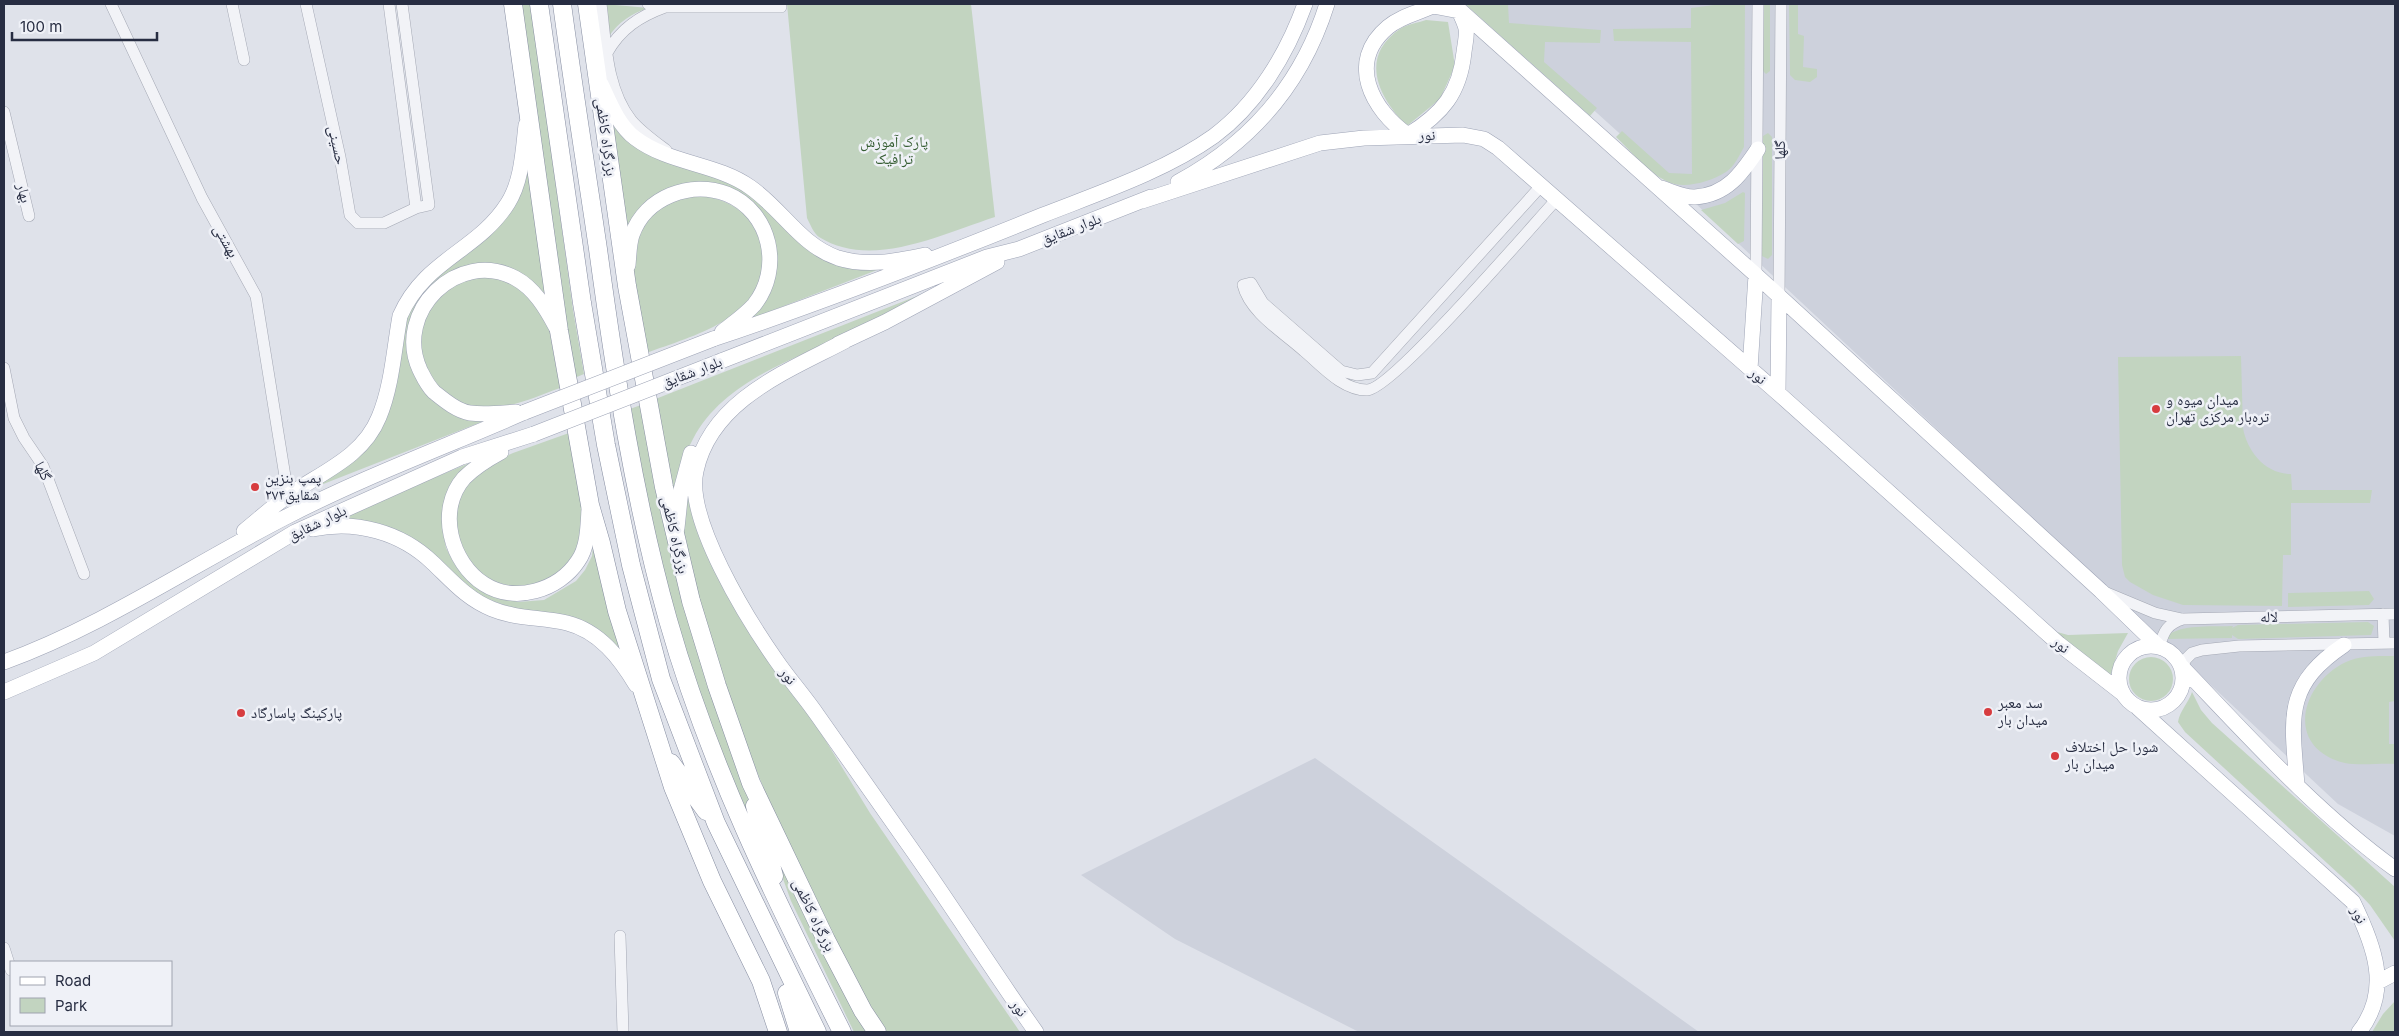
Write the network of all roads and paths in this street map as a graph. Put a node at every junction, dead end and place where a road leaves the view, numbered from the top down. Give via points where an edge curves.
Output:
1 (111, 4) edge
2 (232, 4) edge
3 (306, 4) edge
4 (389, 4) edge
5 (402, 4) edge
6 (513, 4) edge
7 (539, 4) edge
8 (562, 4) edge
9 (588, 4) edge
10 (601, 4) edge
11 (648, 4) edge
12 (1305, 4) edge
13 (1327, 4) edge
14 (1758, 4) edge
15 (1781, 4) edge
16 (667, 6) junction
17 (781, 7) dead end
18 (1456, 7) edge
19 (607, 52) junction
20 (244, 60) dead end
21 (598, 76) junction
22 (4, 112) edge
23 (528, 113) junction
24 (1408, 135) junction
25 (1758, 149) junction
26 (675, 158) junction
27 (1541, 186) junction
28 (1658, 187) junction
29 (1556, 200) junction
30 (1142, 201) junction
31 (416, 208) junction
32 (29, 216) dead end
33 (960, 249) junction
34 (1018, 249) junction
35 (1756, 275) junction
36 (627, 286) junction
37 (1779, 297) junction
38 (559, 332) junction
39 (713, 339) junction
40 (845, 341) junction
41 (4, 368) edge
42 (1750, 369) junction
43 (1778, 393) junction
44 (525, 412) junction
45 (534, 434) junction
46 (288, 495) junction
47 (590, 506) junction
48 (294, 532) junction
49 (676, 544) junction
50 (211, 557) junction
51 (84, 574) dead end
52 (2101, 591) junction
53 (2383, 614) junction
54 (2395, 614) edge
55 (2184, 619) junction
56 (2390, 643) edge
57 (2344, 645) junction
58 (2159, 647) junction
59 (4, 662) edge
60 (2182, 667) junction
61 (4, 692) edge
62 (2122, 693) junction
63 (647, 705) junction
64 (2138, 708) junction
65 (661, 748) junction
66 (752, 783) junction
67 (2298, 785) junction
68 (716, 823) junction
69 (2395, 869) edge
70 (783, 915) junction
71 (760, 917) junction
72 (620, 936) dead end
73 (4, 948) edge
74 (10, 967) edge
75 (2395, 972) edge
76 (2378, 982) junction
77 (623, 1032) edge
78 (778, 1032) edge
79 (799, 1032) edge
80 (817, 1032) edge
81 (842, 1032) edge
82 (878, 1032) edge
83 (1036, 1032) edge
84 (2359, 1032) edge

1 - 46 street, بهشتی via 202,198 256,296
2 - 20 street
3 - 31 street, حسینی via 350,215 358,223 384,223
4 - 31 street
5 - 31 street via 429,206
6 - 23 highway
7 - 68 highway via 582,303 606,445 631,565 661,679
8 - 70 highway, بزرگراه کاظمی via 614,363 658,581 684,671 719,767
9 - 21 highway, بزرگراه کاظمی
10 - 19 street
11 - 16 street
12 - 33 main road, بلوار شقایق via 1266,81 1243,109 1215,135 1184,155
13 - 30 main road, بلوار شقایق via 1318,32 1294,78 1269,112 1235,146 1195,173
14 - 25 street, گلها
15 - 37 street, گلها
16 - 17 street
16 - 19 street via 624,29
18 - 24 main road via 1467,29 1458,86 1437,114
18 - 24 main road via 1433,6 1404,17 1386,28 1370,54 1366,76 1375,102 1394,126
18 - 28 main road
19 - 26 street via 619,102 631,120
21 - 26 main road via 615,114 626,129 648,147
21 - 36 highway, بزرگراه کاظمی
22 - 32 street, بهار
23 - 38 highway
23 - 46 main road via 520,170 509,202 493,222 428,274 404,305 386,394 379,417 368,436 354,454
24 - 27 main road, نور via 1484,139
24 - 30 main road, نور via 1320,143
25 - 28 main road via 1739,177 1710,194 1694,198
25 - 35 street, گلها
26 - 33 main road via 732,176 752,188 810,244 840,259 881,263
27 - 29 main road, نور
27 - 29 street via 1372,373 1357,375 1341,371 1263,303 1251,283 1243,285 1245,294 1256,309 1334,376 1353,388 1369,391 1381,386 1418,352
28 - 35 main road
29 - 42 main road, نور
30 - 34 main road, بلوار شقایق
33 - 39 main road, بلوار شقایق
34 - 40 main road via 973,276
34 - 45 main road, بلوار شقایق, bridge via 987,258
35 - 37 main road
35 - 42 main road
36 - 39 main road via 632,234 648,210 661,200 682,190 706,189 726,194 742,203 757,218 769,245 768,278 753,306
36 - 49 highway, بزرگراه کاظمی
37 - 43 main road
37 - 52 main road
38 - 44 main road via 546,307 529,288 515,278 497,272 464,274 447,280 427,299 419,315 413,336 414,349 427,386 446,402 469,413
38 - 47 highway
39 - 44 main road, بلوار شقایق, bridge
40 - 49 main road via 750,385 715,414 695,443 686,469 678,504
40 - 83 main road, نور via 756,391 719,422 695,473 698,508 723,571 759,634 908,843
41 - 51 street, گلها via 14,418 43,466
42 - 43 main road, نور
43 - 62 main road, نور via 2059,644
44 - 50 main road, بلوار شقایق via 340,490
45 - 47 main road via 484,461 464,479 453,500 449,526 455,551 467,568 485,584 506,592 545,589 564,577 579,560 587,535
45 - 48 main road, بلوار شقایق via 462,457
46 - 50 main road
47 - 63 highway via 617,611
48 - 61 main road, بلوار شقایق via 94,653
48 - 63 main road via 323,526 344,526 370,528 394,536 432,562 467,596 492,609 568,623 590,633 623,663
49 - 66 highway, بزرگراه کاظمی via 717,686
50 - 59 main road, بلوار شقایق via 84,627
52 - 55 street, لاله via 2156,613
52 - 58 main road
53 - 54 street, لاله
53 - 55 street, لاله
53 - 56 street
55 - 58 street via 2165,629
56 - 57 street, لاله
57 - 60 street, لاله via 2239,646 2202,650 2192,653
57 - 67 main road via 2311,672 2298,696 2293,722
58 - 60 main road via 2168,651
58 - 62 main road via 2138,649 2126,659 2119,673
60 - 64 main road via 2184,678 2177,698 2159,710
60 - 67 main road
62 - 64 main road
63 - 65 highway
64 - 76 main road, نور via 2353,902 2370,936
65 - 68 highway
65 - 78 highway via 697,846 760,981
66 - 70 highway
66 - 82 highway, بزرگراه کاظمی via 829,948
67 - 69 main road via 2365,847
68 - 71 highway
70 - 81 highway, بزرگراه کاظمی
71 - 79 highway
71 - 80 highway
72 - 77 street
73 - 74 street
75 - 76 main road
76 - 84 main road, نور via 2372,1007

